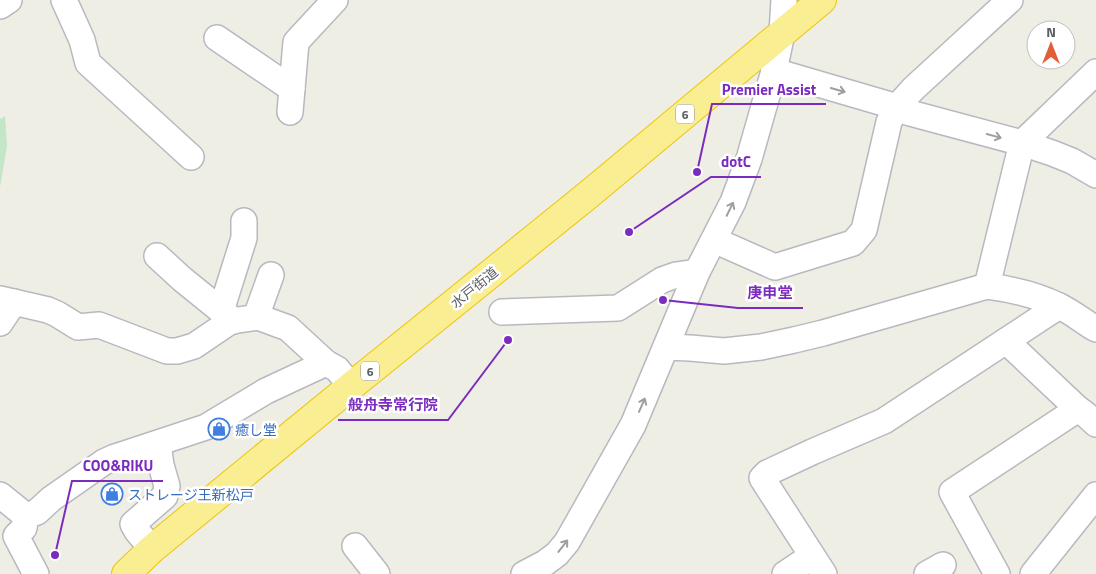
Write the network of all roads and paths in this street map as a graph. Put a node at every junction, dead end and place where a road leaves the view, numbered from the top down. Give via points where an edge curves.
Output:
1 (9, 0) edge
2 (64, 0) edge
3 (335, 0) edge
4 (784, 0) edge
5 (822, 0) edge
6 (1010, 0) edge
7 (0, 6) edge
8 (782, 33) junction
9 (217, 38) dead end
10 (774, 71) junction
11 (1096, 72) edge
12 (896, 108) junction
13 (1022, 143) junction
14 (191, 157) dead end
15 (1096, 175) edge
16 (244, 221) dead end
17 (714, 240) junction
18 (158, 256) dead end
19 (697, 272) junction
20 (271, 275) dead end
21 (987, 286) junction
22 (7, 301) edge
23 (1059, 306) junction
24 (502, 312) dead end
25 (237, 316) junction
26 (0, 323) edge
27 (1096, 329) edge
28 (1006, 341) junction
29 (666, 347) junction
30 (326, 363) junction
31 (351, 386) junction
32 (1087, 417) edge
33 (158, 444) junction
34 (0, 495) edge
35 (1096, 495) edge
36 (26, 516) junction
37 (354, 546) dead end
38 (152, 549) junction
39 (818, 565) edge
40 (36, 574) edge
41 (126, 574) edge
42 (377, 574) edge
43 (524, 574) edge
44 (785, 574) edge
45 (996, 574) edge
46 (1033, 574) edge

1 - 7 street
2 - 14 street via 82,40 88,63
3 - 9 street via 296,42 291,100
4 - 8 street
5 - 8 highway, 水戸街道 / 6
6 - 12 street
8 - 10 street
8 - 31 highway, 水戸街道 / 6
10 -> 12 street
17 -> 10 street via 749,159
11 - 13 street
12 -> 13 street
12 - 17 street via 889,122 864,230 853,243 775,267
13 - 15 street via 1065,158
13 - 21 street
16 - 25 street
17 - 19 street
18 - 25 street via 182,278
19 - 24 street via 662,280 618,308
19 - 29 street
20 - 25 street
21 - 23 street via 1004,288
21 - 29 street via 823,333 769,345 724,351
22 - 25 street via 48,310 78,327 99,325 167,351 194,346
22 - 26 street
23 - 27 street
23 - 28 street
25 - 30 street via 258,317 288,328
28 - 32 street
28 - 39 street via 884,421 762,478
43 -> 29 street via 551,559 567,542 633,425
30 - 31 street via 337,369
30 - 33 street via 266,391 206,427
31 - 38 highway, 水戸街道 / 6
32 - 45 street via 952,492
33 - 36 street via 104,462 37,512
33 - 38 street via 167,486 165,496 125,525 138,531
34 - 36 street
35 - 46 street
36 - 40 street via 24,528 16,536
37 - 42 street
38 - 41 highway, 水戸街道 / 6
39 - 44 street

